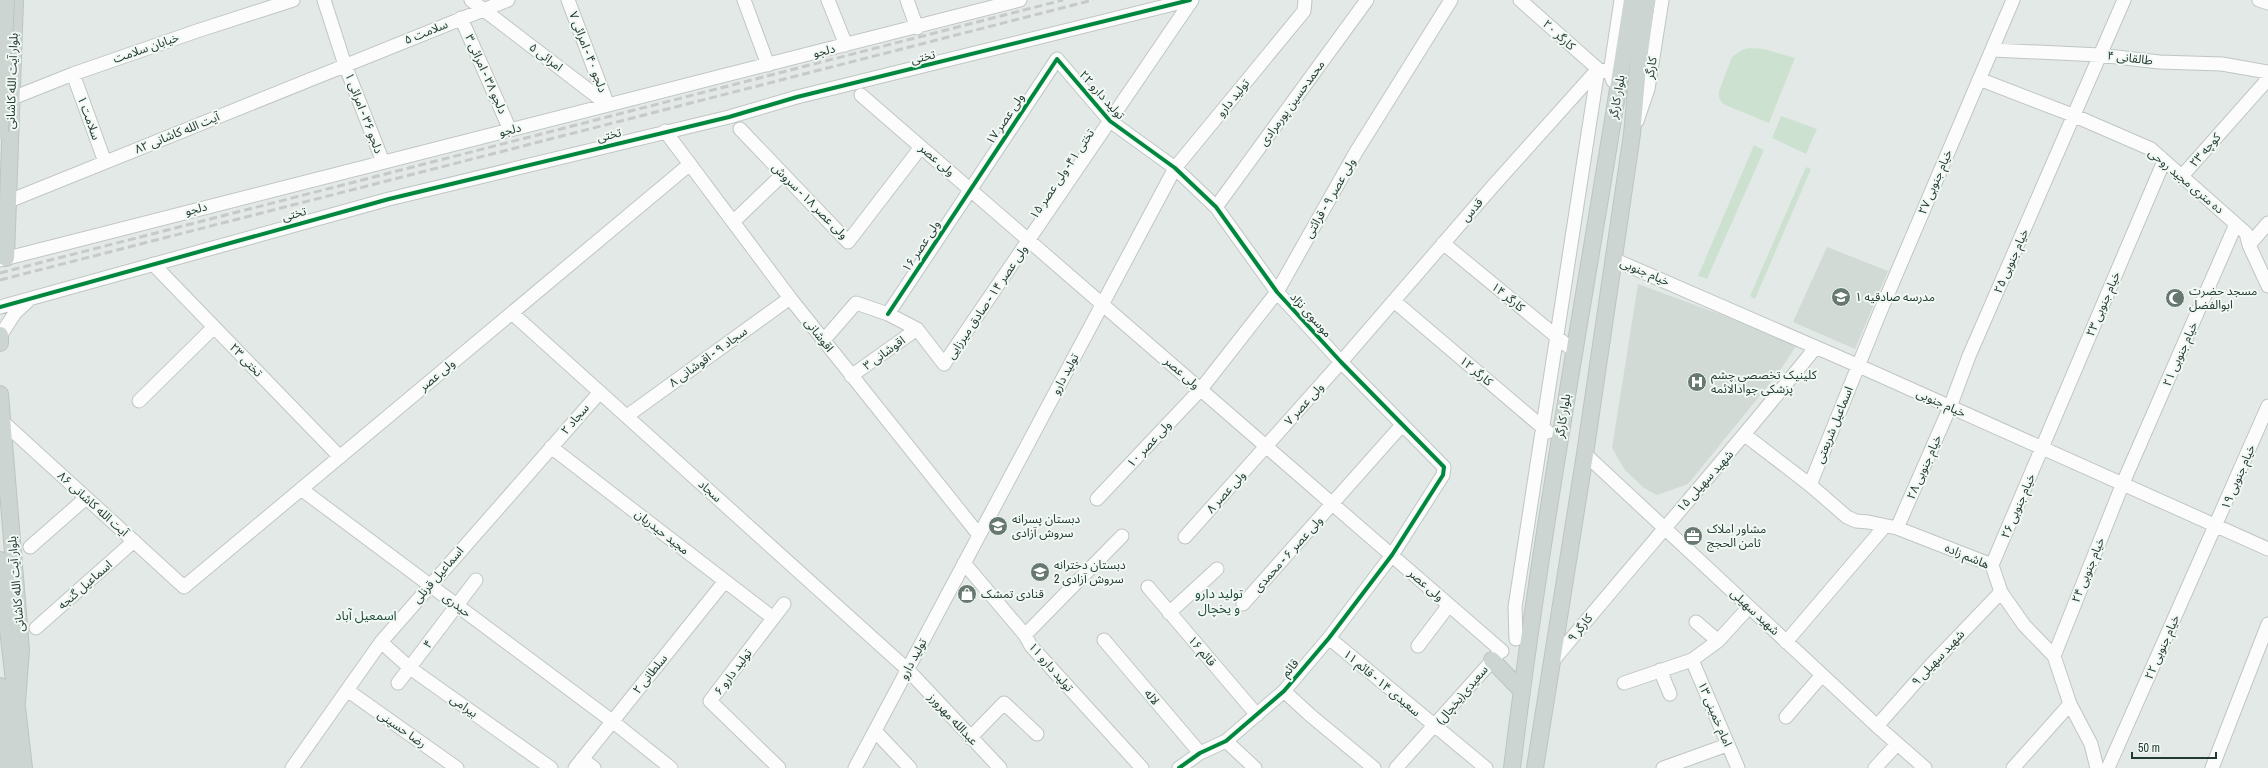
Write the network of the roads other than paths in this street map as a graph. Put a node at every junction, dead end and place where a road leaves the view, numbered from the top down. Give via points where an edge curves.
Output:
1 (6, 0) edge
2 (15, 0) edge
3 (293, 0) edge
4 (324, 0) edge
5 (471, 0) edge
6 (508, 0) edge
7 (568, 0) edge
8 (744, 0) edge
9 (828, 0) edge
10 (908, 0) edge
11 (1020, 0) edge
12 (1191, 0) edge
13 (1305, 0) edge
14 (1367, 0) edge
15 (1451, 0) edge
16 (1520, 0) edge
17 (1620, 0) edge
18 (1632, 0) edge
19 (1647, 0) edge
20 (1662, 0) edge
21 (2013, 0) edge
22 (2124, 0) edge
23 (2259, 0) edge
24 (995, 3) edge
25 (2268, 3) edge
26 (483, 9) junction
27 (461, 18) junction
28 (917, 28) junction
29 (846, 45) junction
30 (1992, 50) junction
31 (2100, 55) junction
32 (1057, 59) joint
33 (345, 65) junction
34 (768, 65) junction
35 (1610, 69) junction
36 (2268, 72) edge
37 (73, 74) junction
38 (1979, 79) junction
39 (2268, 79) edge
40 (861, 95) dead end
41 (4, 98) edge
42 (608, 105) junction
43 (2075, 116) junction
44 (1110, 121) junction
45 (740, 129) dead end
46 (510, 130) junction
47 (0, 131) edge
48 (665, 131) junction
49 (1632, 134) junction
50 (921, 147) junction
51 (2164, 160) junction
52 (105, 162) junction
53 (383, 162) junction
54 (690, 164) junction
55 (1175, 168) junction
56 (782, 175) junction
57 (2182, 176) junction
58 (970, 189) junction
59 (9, 201) junction
60 (1216, 207) junction
61 (733, 222) junction
62 (2268, 223) edge
63 (2236, 224) junction
64 (1029, 240) junction
65 (1443, 243) junction
66 (2249, 245) junction
67 (1590, 255) junction
68 (3, 259) edge
69 (1613, 259) junction
70 (153, 264) junction
71 (2268, 286) edge
72 (1277, 292) junction
73 (34, 296) junction
74 (790, 298) junction
75 (1394, 301) junction
76 (1102, 304) junction
77 (0, 306) edge
78 (512, 312) junction
79 (888, 314) junction
80 (214, 327) junction
81 (917, 329) junction
82 (0, 336) edge
83 (1557, 337) junction
84 (823, 341) junction
85 (0, 342) edge
86 (1816, 347) junction
87 (1574, 351) junction
88 (1341, 362) junction
89 (1859, 366) junction
90 (851, 376) junction
91 (1201, 389) junction
92 (600, 392) junction
93 (0, 394) edge
94 (139, 401) dead end
95 (2268, 406) edge
96 (1950, 407) junction
97 (626, 416) junction
98 (2, 421) junction
99 (1402, 425) junction
100 (1543, 428) junction
101 (1745, 435) junction
102 (1560, 440) junction
103 (1266, 446) junction
104 (551, 447) junction
105 (2043, 447) junction
106 (1585, 454) junction
107 (340, 457) junction
108 (1444, 467) joint
109 (2123, 483) junction
110 (1810, 485) junction
111 (301, 489) junction
112 (86, 498) junction
113 (1097, 499) dead end
114 (1333, 504) junction
115 (1664, 526) junction
116 (2217, 526) junction
117 (1891, 527) junction
118 (979, 535) junction
119 (1122, 536) dead end
120 (1185, 537) dead end
121 (134, 541) junction
122 (30, 547) dead end
123 (2268, 549) edge
124 (1392, 555) junction
125 (0, 560) edge
126 (964, 563) junction
127 (1992, 565) junction
128 (1216, 569) dead end
129 (476, 580) dead end
130 (725, 581) junction
131 (429, 584) junction
132 (184, 587) joint
133 (1148, 587) dead end
134 (2001, 592) junction
135 (1608, 593) joint
136 (784, 604) dead end
137 (1243, 604) dead end
138 (1449, 605) junction
139 (458, 606) junction
140 (1749, 607) junction
141 (1169, 613) junction
142 (773, 618) junction
143 (1696, 622) dead end
144 (2268, 624) edge
145 (1532, 626) junction
146 (36, 628) dead end
147 (1025, 635) junction
148 (1329, 638) junction
149 (1516, 639) junction
150 (1104, 640) dead end
151 (1718, 641) junction
152 (381, 642) junction
153 (1786, 642) junction
154 (1418, 646) dead end
155 (1497, 655) junction
156 (2054, 656) junction
157 (1692, 660) junction
158 (1551, 663) junction
159 (410, 668) junction
160 (908, 670) junction
161 (1660, 670) junction
162 (1822, 675) junction
163 (398, 683) dead end
164 (1624, 683) dead end
165 (0, 686) edge
166 (347, 690) junction
167 (1521, 690) junction
168 (1284, 691) junction
169 (1670, 694) dead end
170 (17, 702) junction
171 (1, 703) edge
172 (2070, 704) junction
173 (1256, 715) junction
174 (1786, 717) dead end
175 (612, 721) junction
176 (1877, 726) junction
177 (1434, 728) junction
178 (874, 731) junction
179 (1037, 734) dead end
180 (970, 738) junction
181 (1226, 741) junction
182 (1727, 744) junction
183 (1897, 744) junction
184 (1200, 753) junction
185 (578, 763) edge
186 (8, 768) edge
187 (24, 768) edge
188 (292, 768) edge
189 (457, 768) edge
190 (551, 768) edge
191 (594, 768) edge
192 (671, 768) edge
193 (779, 768) edge
194 (855, 768) edge
195 (910, 768) edge
196 (1000, 768) edge
197 (1142, 768) edge
198 (1178, 768) edge
199 (1255, 768) edge
200 (1374, 768) edge
201 (1396, 768) edge
202 (1486, 768) edge
203 (1512, 768) edge
204 (1535, 768) edge
205 (1663, 768) edge
206 (1738, 768) edge
207 (1875, 768) edge
208 (1925, 768) edge
209 (2013, 768) edge
210 (2097, 768) edge
211 (2108, 768) edge
212 (2212, 768) edge

1 - 47 main road, bridge
2 - 41 main road, بلوار آیت الله کاشانی via 12,80
3 - 37 street, خیابان سلامت
4 - 33 street, دلجو ۳۶ - امرائی ۱
5 - 26 street, امرائی ۵
6 - 26 street, سلامت ۵
7 - 42 street, دلجو ۴۰ - امرائی ۷
8 - 34 street
9 - 29 street
10 - 28 street
11 - 24 street, دلجو
12 - 44 street, تختی ۴۱- ولی عصر ۱۵
12 - 48 street, تختی
13 - 55 street, تولید دارو via 1304,11
14 - 60 street, محمدحسین پورمرادی
15 - 72 street, ولی عصر ۹ - قرائتی via 1356,152
16 - 35 street, کارگر ۲۰
17 - 35 street
18 - 35 main road, بلوار کارگر
19 - 49 main road, بلوار کارگر
20 - 49 street, کارگر via 1648,89
21 - 30 street, خیام جنوبی ۲۷
22 - 31 street, خیام جنوبی ۲۵
23 - 25 street
24 - 28 street, دلجو
26 - 27 street, سلامت ۵
26 - 42 street, امرائی ۵
27 - 33 street, سلامت ۵
27 - 46 street, دلجو ۳۸ - امرائی ۳
28 - 29 street, دلجو
29 - 34 street, دلجو
30 - 31 street, طالقانی ۴
30 - 38 street, خیام جنوبی ۲۷
31 - 36 street, طالقانی ۴ via 2159,62 2222,64
31 - 43 street, خیام جنوبی ۲۵
32 - 44 street, تولید دارو ۲۲
32 - 58 street, ولی عصر ۱۷
33 - 52 street, آیت الله کاشانی ۸۲
33 - 53 street, دلجو ۳۶ - امرائی ۱
34 - 42 street, دلجو
35 - 65 street, قدس
35 - 67 main road, بلوار کارگر via 1617,93
35 - 83 street
37 - 41 street, خیابان سلامت
37 - 52 street, سلامت ۱
38 - 43 street, ده متری مجید روحی
38 - 89 street, خیام جنوبی ۲۷
39 - 57 street, کوچه ۲۳
40 - 50 street, ولی عصر
41 - 59 main road, بلوار آیت الله کاشانی
42 - 46 street, دلجو
43 - 51 street, ده متری مجید روحی via 2151,149
43 - 96 street, خیام جنوبی ۲۵ via 1969,356
44 - 55 street, تولید دارو ۲۲
44 - 64 street, تختی ۴۱- ولی عصر ۱۵
45 - 56 street, ولی عصر ۱۸ - سروش
46 - 53 street, دلجو
48 - 54 street, اقوشانی
48 - 70 street, تختی via 389,199
49 - 69 main road, بلوار کارگر
50 - 56 street, ولی عصر ۱۸ - سروش via 848,242
50 - 58 street, ولی عصر
51 - 57 street, ده متری مجید روحی
51 - 105 street, خیام جنوبی ۲۳
52 - 59 street, آیت الله کاشانی ۸۲
53 - 68 street, دلجو
54 - 61 street, اقوشانی
54 - 78 street, ولی عصر
55 - 60 street, موسوی نژاد
55 - 76 street, تولید دارو
56 - 61 street
57 - 63 street, ده متری مجید روحی
58 - 64 street, ولی عصر
58 - 79 street, ولی عصر ۱۶
59 - 68 main road, بلوار آیت الله کاشانی
60 - 72 street, موسوی نژاد
61 - 74 street, اقوشانی
62 - 66 street
63 - 66 street, ده متری مجید روحی via 2246,233
63 - 109 street, خیام جنوبی ۲۱
64 - 76 street, ولی عصر
64 - 81 street, ولی عصر ۱۴ - صادق میرزایی via 944,364
65 - 75 street, قدس
65 - 83 street, کارگر ۱۴
66 - 71 street, ده متری مجید روحی
67 - 69 main road
67 - 87 main road, بلوار کارگر
69 - 86 street, خیام جنوبی
69 - 106 main road, بلوار کارگر
70 - 73 street, تختی
70 - 80 street, تختی ۲۳
72 - 88 street, موسوی نژاد
72 - 91 street, ولی عصر ۹ - قرائتی
73 - 77 street, تختی
73 - 82 street via 15,313
74 - 84 street, اقوشانی
74 - 97 street, سجاد ۹ - اقوشانی ۸
75 - 88 street, قدس
75 - 100 street, کارگر ۱۲
76 - 91 street, ولی عصر
76 - 118 street, تولید دارو
78 - 92 street, سجاد
78 - 107 street, ولی عصر
79 - 81 street
79 - 84 street via 856,303
80 - 94 street
80 - 107 street, تختی ۲۳
81 - 90 street, اقوشانی ۳
82 - 85 main road
83 - 87 street, کارگر ۱۴
83 - 100 street
84 - 90 street, اقوشانی
86 - 89 street, خیام جنوبی
86 - 101 street, شهید سهیلی ۱۵
87 - 102 main road, بلوار کارگر
88 - 99 street, موسوی نژاد
88 - 103 street, ولی عصر ۷
89 - 96 street, خیام جنوبی
89 - 110 street, اسماعیل شریعتی
90 - 118 street, اقوشانی
91 - 103 street, ولی عصر
91 - 113 street, ولی عصر ۱۰
92 - 97 street, سجاد
92 - 104 street, سجاد ۲
93 - 98 main road, بلوار آیت الله کاشانی
95 - 116 street, خیام جنوبی ۱۹
96 - 105 street, خیام جنوبی
96 - 117 street, خیام جنوبی ۲۸
97 - 160 street, سجاد
98 - 112 street, آیت الله کاشانی ۸۶
98 - 170 main road, بلوار آیت الله کاشانی via 21,650
99 - 108 street, موسوی نژاد
99 - 114 street, ولی عصر ۶ - محمدی
100 - 102 street, کارگر ۱۲
100 - 149 street via 1515,607
101 - 110 street, هاشم زاده
101 - 115 street, شهید سهیلی ۱۵
102 - 145 main road, بلوار کارگر
103 - 114 street, ولی عصر
103 - 120 street, ولی عصر ۸
104 - 130 street, مجید حیدریان
104 - 131 street, اسماعیل قرنلی
105 - 109 street, خیام جنوبی
105 - 127 street, خیام جنوبی ۲۶
106 - 115 street, شهید سهیلی
106 - 158 main road, بلوار کارگر
107 - 111 street, ولی عصر
108 - 124 street, قائم via 1443,475
109 - 116 street, خیام جنوبی
109 - 156 street, خیام جنوبی ۲۴
110 - 117 street, هاشم زاده via 1847,517
111 - 131 street, حیدری
111 - 132 street, ولی عصر
112 - 121 street, آیت الله کاشانی ۸۶
112 - 122 street
114 - 124 street, ولی عصر
114 - 137 street, ولی عصر ۶ - محمدی
115 - 135 street, شهید سهیلی ۱۵
115 - 140 street, شهید سهیلی
116 - 123 street, خیام جنوبی
116 - 211 street, خیام جنوبی ۲۲
117 - 127 street, هاشم زاده
117 - 153 street, خیام جنوبی ۲۸
118 - 126 street, تولید دارو
119 - 147 street
121 - 132 street, آیت الله کاشانی ۸۶
121 - 146 street, اسماعیل گنجه
124 - 138 street, ولی عصر
124 - 148 street, قائم
125 - 170 main road, بلوار آیت الله کاشانی
126 - 147 street, تولید دارو ۱۱
126 - 160 street, تولید دارو
127 - 134 street, هاشم زاده
128 - 141 street
129 - 139 street, ۴
130 - 142 street, مجید حیدریان
130 - 175 street, ۲ سلطانی
131 - 139 street, حیدری
131 - 152 street, اسماعیل قرنلی
133 - 141 street, قائم ۱۶
134 - 156 street, هاشم زاده via 2024,625
134 - 176 street, شهید سهیلی ۹
135 - 158 street, کارگر ۹
136 - 142 street, تولید دارو ۶
138 - 154 street
138 - 155 street, ولی عصر
139 - 159 street, ۴
139 - 175 street, حیدری
140 - 151 street
140 - 153 street, شهید سهیلی
141 - 173 street, قائم ۱۶
142 - 193 street, تولید دارو ۶ via 710,701
143 - 151 street
144 - 212 street
145 - 149 street, سعیدی(یخچال)
145 - 167 main road, بلوار کارگر
147 - 197 street, تولید دارو ۱۱ via 1031,646
148 - 168 street, قائم
148 - 177 street, سعیدی ۱۴ - قائم ۱۱
149 - 155 street, سعیدی(یخچال)
150 - 184 street, لاله
151 - 157 street
152 - 159 street, بیرامی
152 - 166 street, اسماعیل قرنلی
153 - 162 street, شهید سهیلی
155 - 167 main road
155 - 177 street, سعیدی(یخچال)
156 - 172 street, هاشم زاده
157 - 161 street
157 - 182 street, امام خمینی ۱۳
158 - 204 main road, بلوار کارگر
159 - 163 street, ۴
159 - 190 street, بیرامی
160 - 178 street, تولید دارو
160 - 180 street, عبدالله مهرورز
161 - 164 street
161 - 169 street
162 - 174 street
162 - 176 street, شهید سهیلی
165 - 171 main road
166 - 188 street, اسماعیل قرنلی
166 - 189 street, رضا حسینی
167 - 203 main road, بلوار کارگر
168 - 173 street, قائم
168 - 200 street
170 - 187 main road, بلوار آیت الله کاشانی
171 - 186 main road
172 - 209 street
172 - 210 street, هاشم زاده via 2091,744
173 - 181 street, قائم
175 - 185 street, ۲ سلطانی
175 - 192 street, حیدری
176 - 183 street, شهید سهیلی
177 - 201 street, سعیدی(یخچال)
177 - 202 street, سعیدی ۱۴ - قائم ۱۱
178 - 194 street, تولید دارو
178 - 195 street
179 - 180 street via 1004,703
180 - 196 street, عبدالله مهرورز
181 - 184 street, قائم
181 - 199 street
182 - 205 street
182 - 206 street, امام خمینی ۱۳
183 - 207 street
183 - 208 street, شهید سهیلی
184 - 198 street, قائم
185 - 191 street

